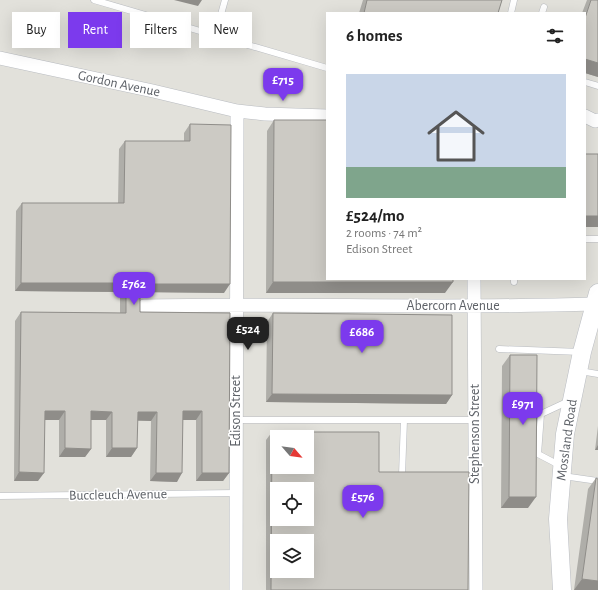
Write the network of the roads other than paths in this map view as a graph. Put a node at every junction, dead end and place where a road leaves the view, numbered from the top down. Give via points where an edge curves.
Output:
1 (94, 0) edge
2 (225, 0) edge
3 (514, 0) edge
4 (222, 12) edge
5 (511, 12) edge
6 (199, 31) edge
7 (252, 47) edge
8 (0, 58) edge
9 (326, 68) edge
10 (586, 82) edge
11 (598, 86) edge
12 (237, 111) junction
13 (326, 116) edge
14 (586, 116) edge
15 (598, 120) edge
16 (586, 239) edge
17 (598, 239) edge
18 (474, 280) edge
19 (596, 298) edge
20 (236, 304) junction
21 (144, 306) dead end
22 (474, 307) junction
23 (499, 349) dead end
24 (582, 352) junction
25 (578, 371) junction
26 (598, 374) edge
27 (572, 400) junction
28 (236, 420) junction
29 (404, 420) junction
30 (475, 420) junction
31 (562, 471) junction
32 (402, 475) edge
33 (598, 481) edge
34 (236, 493) junction
35 (0, 496) edge
36 (236, 590) edge
37 (476, 590) edge
38 (562, 590) edge

1 - 6 lane
2 - 4 lane
3 - 5 lane
7 - 9 lane
8 - 12 street, Gordon Avenue
10 - 11 lane
12 - 13 street, Gordon Avenue
12 - 20 street, Edison Street
14 - 15 street
16 - 17 lane
18 - 22 street, Stephenson Street
19 - 22 street, Abercorn Avenue
19 - 24 street, Mossland Road
20 - 21 street, Abercorn Avenue
20 - 22 street, Abercorn Avenue
20 - 28 street, Edison Street
22 - 30 street, Stephenson Street
23 - 24 lane
24 - 25 street, Mossland Road
25 - 26 lane
25 - 27 street, Mossland Road
27 - 31 street, Mossland Road via 565,434
27 - 31 lane via 541,414 538,454
28 - 29 lane
28 - 34 street, Edison Street
29 - 30 lane
29 - 32 lane
30 - 37 street, Stephenson Street
31 - 33 lane
31 - 38 street, Mossland Road via 558,519
34 - 35 lane, Buccleuch Avenue
34 - 36 street, Edison Street

